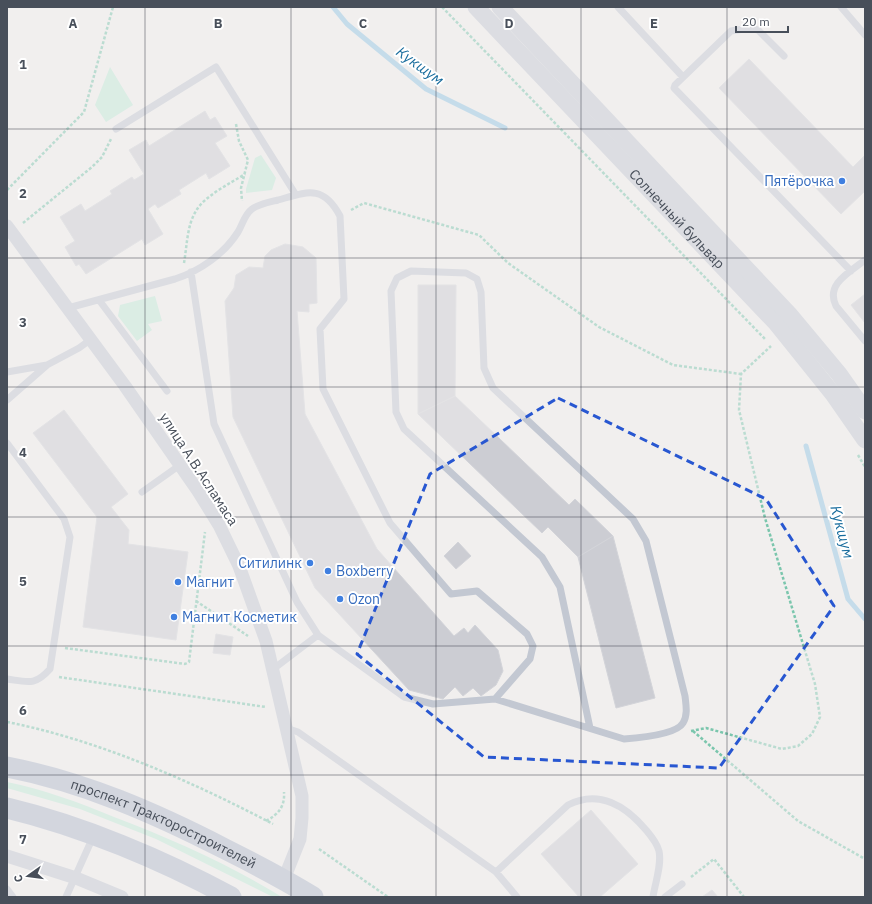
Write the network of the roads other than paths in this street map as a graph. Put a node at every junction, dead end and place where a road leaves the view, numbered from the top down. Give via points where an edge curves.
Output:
1 (476, 7) edge
2 (500, 7) edge
3 (618, 7) edge
4 (841, 7) edge
5 (865, 35) edge
6 (784, 56) dead end
7 (683, 76) junction
8 (116, 129) road end
9 (296, 195) junction
10 (10, 234) edge
11 (865, 260) edge
12 (851, 271) junction
13 (191, 272) junction
14 (99, 300) junction
15 (68, 308) junction
16 (90, 340) junction
17 (865, 341) edge
18 (47, 365) junction
19 (7, 372) edge
20 (167, 391) dead end
21 (7, 400) edge
22 (865, 411) edge
23 (7, 443) edge
24 (859, 445) edge
25 (180, 465) junction
26 (142, 492) dead end
27 (318, 635) junction
28 (272, 670) junction
29 (7, 680) edge
30 (494, 699) junction
31 (286, 728) junction
32 (590, 728) junction
33 (7, 767) edge
34 (7, 808) edge
35 (94, 835) junction
36 (7, 856) edge
37 (496, 872) junction
38 (76, 878) junction
39 (284, 879) junction
40 (682, 884) road end
41 (7, 890) edge
42 (13, 897) edge
43 (66, 897) edge
44 (122, 897) edge
45 (231, 897) edge
46 (313, 897) edge
47 (518, 897) edge
48 (653, 897) edge
49 (665, 897) edge

1 - 24 street, Солнечный бульвар via 776,323 832,394
2 - 22 street, Солнечный бульвар via 789,314 839,374
3 - 7 lane
4 - 5 lane
6 - 7 lane via 758,30 743,28 731,31
7 - 12 lane via 675,85 675,90
8 - 9 lane via 216,67
9 - 13 lane via 256,206 247,213 233,239 216,256
9 - 30 lane via 310,192 318,194 335,206 340,216 344,299 320,329 323,388 390,524 451,594 476,591 527,634 533,646 530,659
10 - 15 street, улица А.В.Асламаса
11 - 12 lane
12 - 17 lane via 834,287 832,300
13 - 14 lane via 182,277
13 - 27 lane via 214,424 297,602
14 - 15 lane
14 - 20 lane
15 - 16 street, улица А.В.Асламаса
16 - 18 lane
16 - 25 street, улица А.В.Асламаса
18 - 19 lane
18 - 21 lane
23 - 29 lane via 64,519 70,537 50,669 41,679 30,682
25 - 26 lane
25 - 28 street, улица А.В.Асламаса via 219,525 239,566 254,604
27 - 28 lane
27 - 30 lane via 404,697 433,704
28 - 31 street, улица А.В.Асламаса
30 - 32 lane
31 - 37 lane via 298,732
31 - 39 street, улица А.В.Асламаса via 302,796 302,818 300,839
32 - 32 lane via 560,587 542,557 404,429 396,412 391,291 397,278 411,271 466,273 477,279 481,292 484,368 493,388 633,520 646,541 685,696 686,715 683,725 644,737 624,738
33 - 39 main road, проспект Тракторостроителей via 106,794 155,814
34 - 35 main road via 42,816
35 - 38 lane
35 - 45 main road
36 - 38 street
37 - 47 lane
37 - 48 lane via 568,805 577,800 610,801 635,817 654,840 659,851
38 - 43 lane
38 - 44 street
39 - 46 main road, проспект Тракторостроителей
40 - 49 lane
41 - 42 lane

